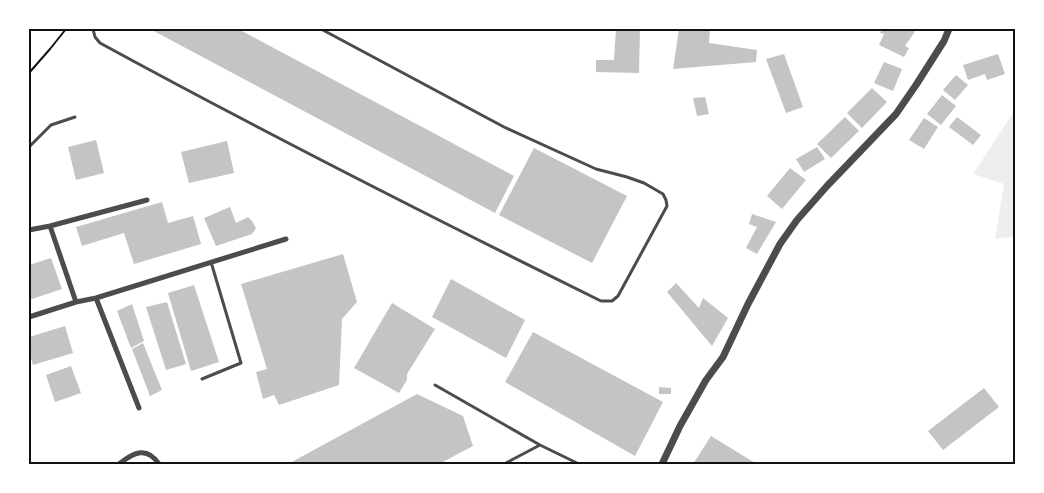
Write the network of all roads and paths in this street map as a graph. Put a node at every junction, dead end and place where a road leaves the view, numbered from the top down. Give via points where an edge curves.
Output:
1 (66, 29) edge
2 (93, 29) edge
3 (321, 29) edge
4 (949, 29) edge
5 (29, 72) edge
6 (75, 117) dead end
7 (29, 147) edge
8 (147, 200) dead end
9 (50, 226) junction
10 (29, 230) edge
11 (286, 239) dead end
12 (211, 262) junction
13 (96, 298) junction
14 (76, 302) junction
15 (29, 317) edge
16 (202, 379) dead end
17 (435, 385) dead end
18 (138, 408) dead end
19 (540, 444) junction
20 (119, 464) edge
21 (159, 464) edge
22 (504, 464) edge
23 (579, 464) edge
24 (662, 464) edge

1 - 5 path
2 - 3 lane via 100,43 484,243 601,301 612,301 618,296 666,206 663,194 644,183 596,169 504,126
4 - 24 street via 896,114 827,186 780,244 723,357 706,380
6 - 7 lane via 51,125
8 - 9 street
9 - 10 street
9 - 14 street
11 - 12 street
12 - 13 street
12 - 16 lane via 241,363
13 - 14 street
13 - 18 street
14 - 15 street
17 - 19 lane
19 - 22 lane
19 - 23 lane
20 - 21 street via 139,453 153,456

